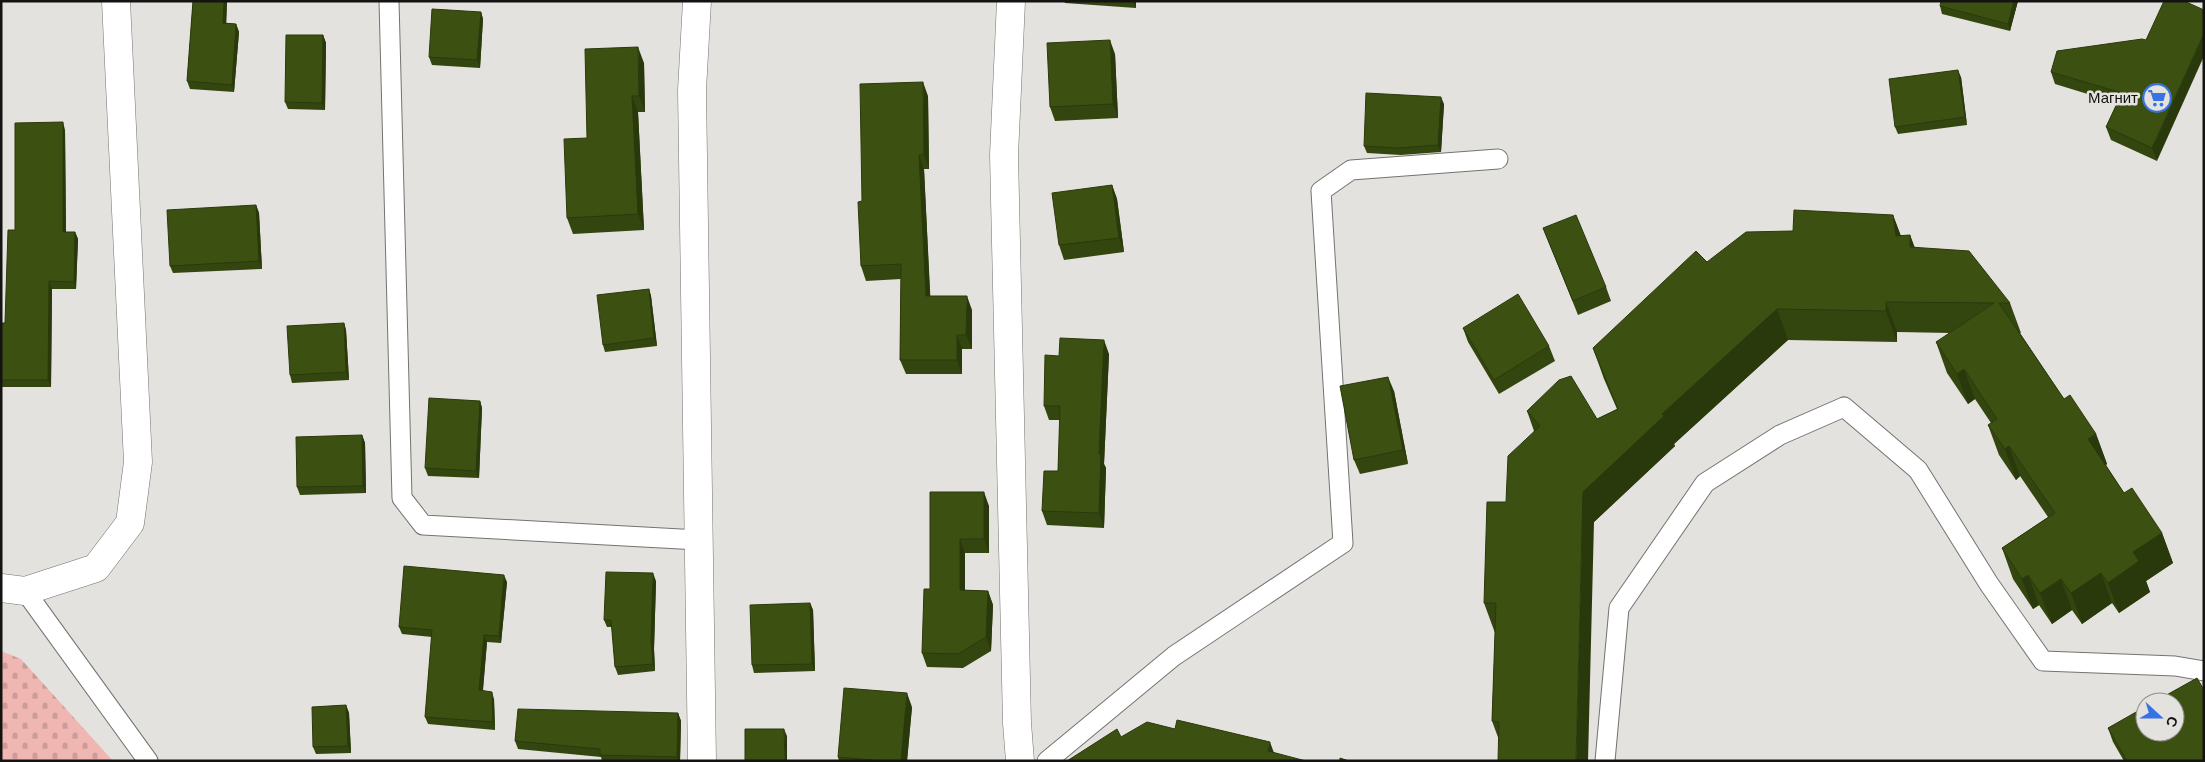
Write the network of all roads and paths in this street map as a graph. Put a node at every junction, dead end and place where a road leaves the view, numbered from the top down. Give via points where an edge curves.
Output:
1 (116, 1) edge
2 (389, 1) edge
3 (697, 1) edge
4 (1011, 1) edge
5 (1498, 159) dead end
6 (699, 540) junction
7 (13, 589) edge
8 (2204, 670) edge
9 (148, 761) edge
10 (702, 761) edge
11 (1020, 761) edge
12 (1047, 761) edge
13 (1605, 761) edge

1 - 7 street via 138,462 130,523 96,568
2 - 6 lane via 402,498 423,525
3 - 6 street via 692,90
4 - 11 street via 1004,155
5 - 12 lane via 1351,170 1321,191 1343,543 1174,656
6 - 10 street
7 - 9 lane
8 - 13 lane via 2043,661 1989,584 1918,470 1844,407 1780,435 1705,483 1619,608

